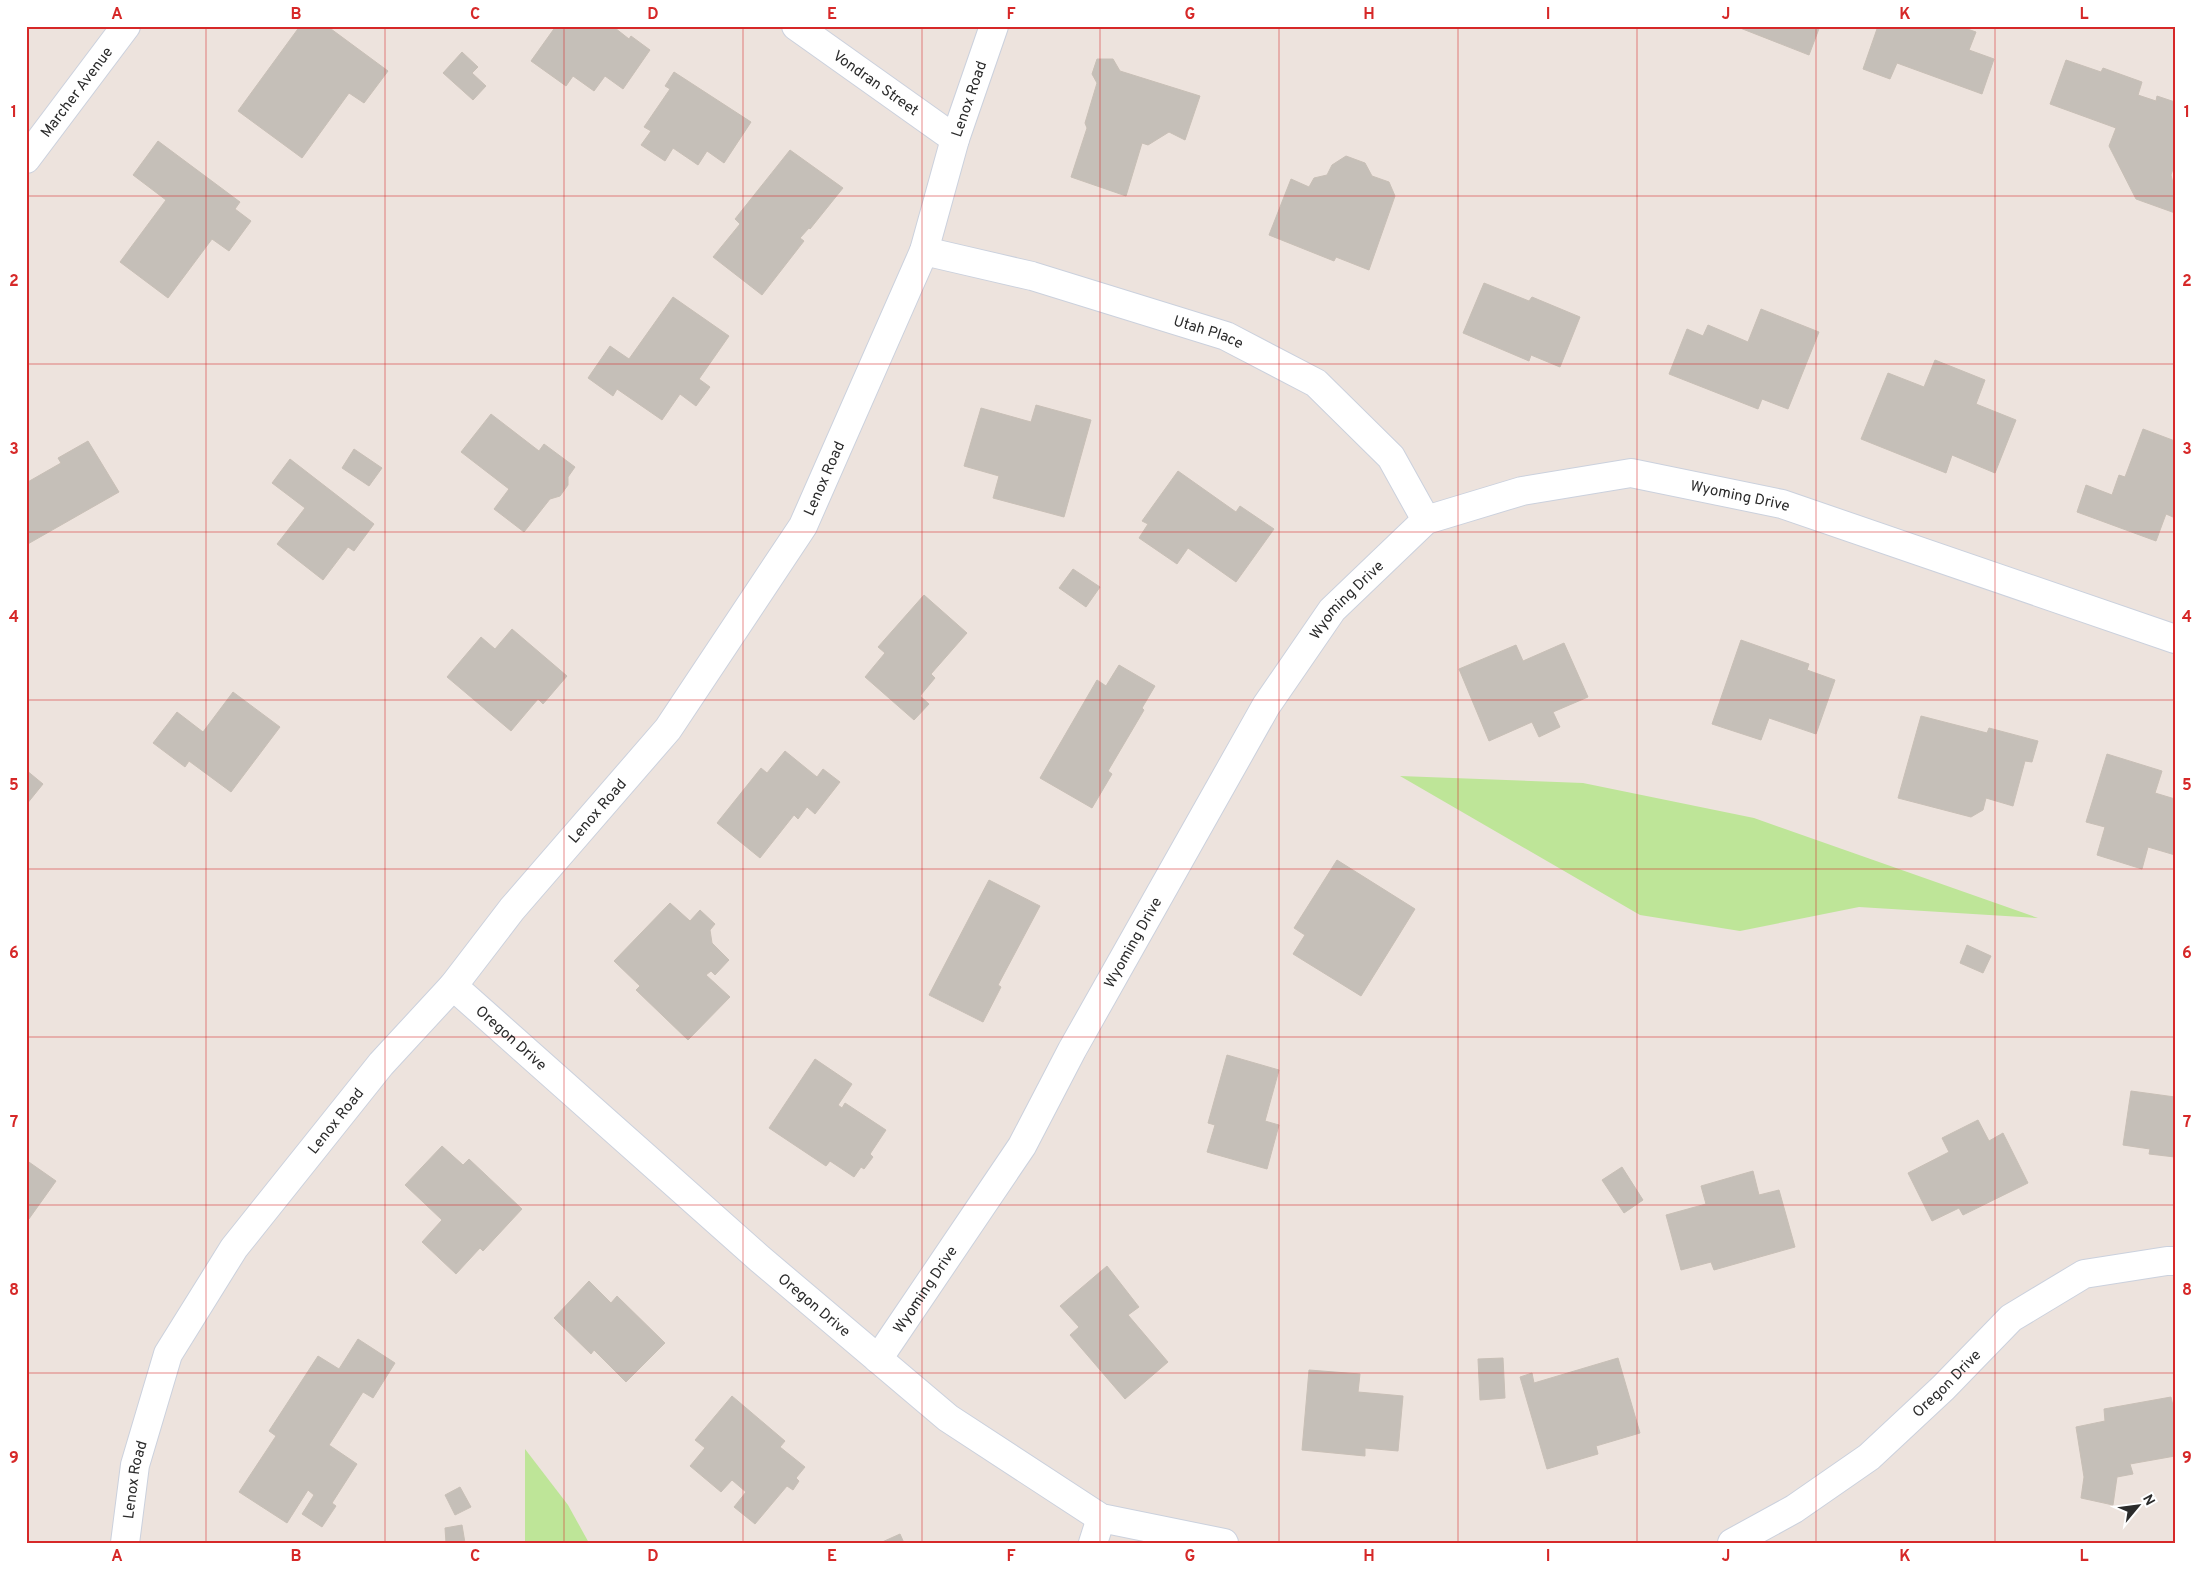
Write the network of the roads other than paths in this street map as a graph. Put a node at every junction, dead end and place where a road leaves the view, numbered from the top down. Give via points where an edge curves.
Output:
1 (126, 26) edge
2 (796, 26) edge
3 (994, 26) edge
4 (955, 139) junction
5 (26, 159) edge
6 (924, 251) junction
7 (1426, 520) junction
8 (2175, 639) edge
9 (453, 986) junction
10 (2175, 1261) edge
11 (878, 1360) junction
12 (1097, 1530) edge
13 (125, 1543) edge
14 (1224, 1543) edge
15 (1732, 1543) edge

1 - 5 street, Marcher Avenue
2 - 4 street, Vondran Street
3 - 4 street, Lenox Road
4 - 6 street, Lenox Road
6 - 7 street, Utah Place via 1032,276 1226,336 1316,384 1391,457
6 - 9 street, Lenox Road via 803,526 668,729 512,909
7 - 8 street, Wyoming Drive via 1522,491 1631,473 1782,504
7 - 11 street, Wyoming Drive via 1332,610 1266,706 1072,1050 1022,1146
9 - 11 street, Oregon Drive
9 - 13 street, Lenox Road via 381,1064 234,1248 168,1354 135,1465
10 - 15 street, Oregon Drive via 2084,1274 2011,1318 1943,1388 1868,1457 1794,1509
11 - 12 street, Oregon Drive via 948,1418
12 - 14 street, Oregon Drive

